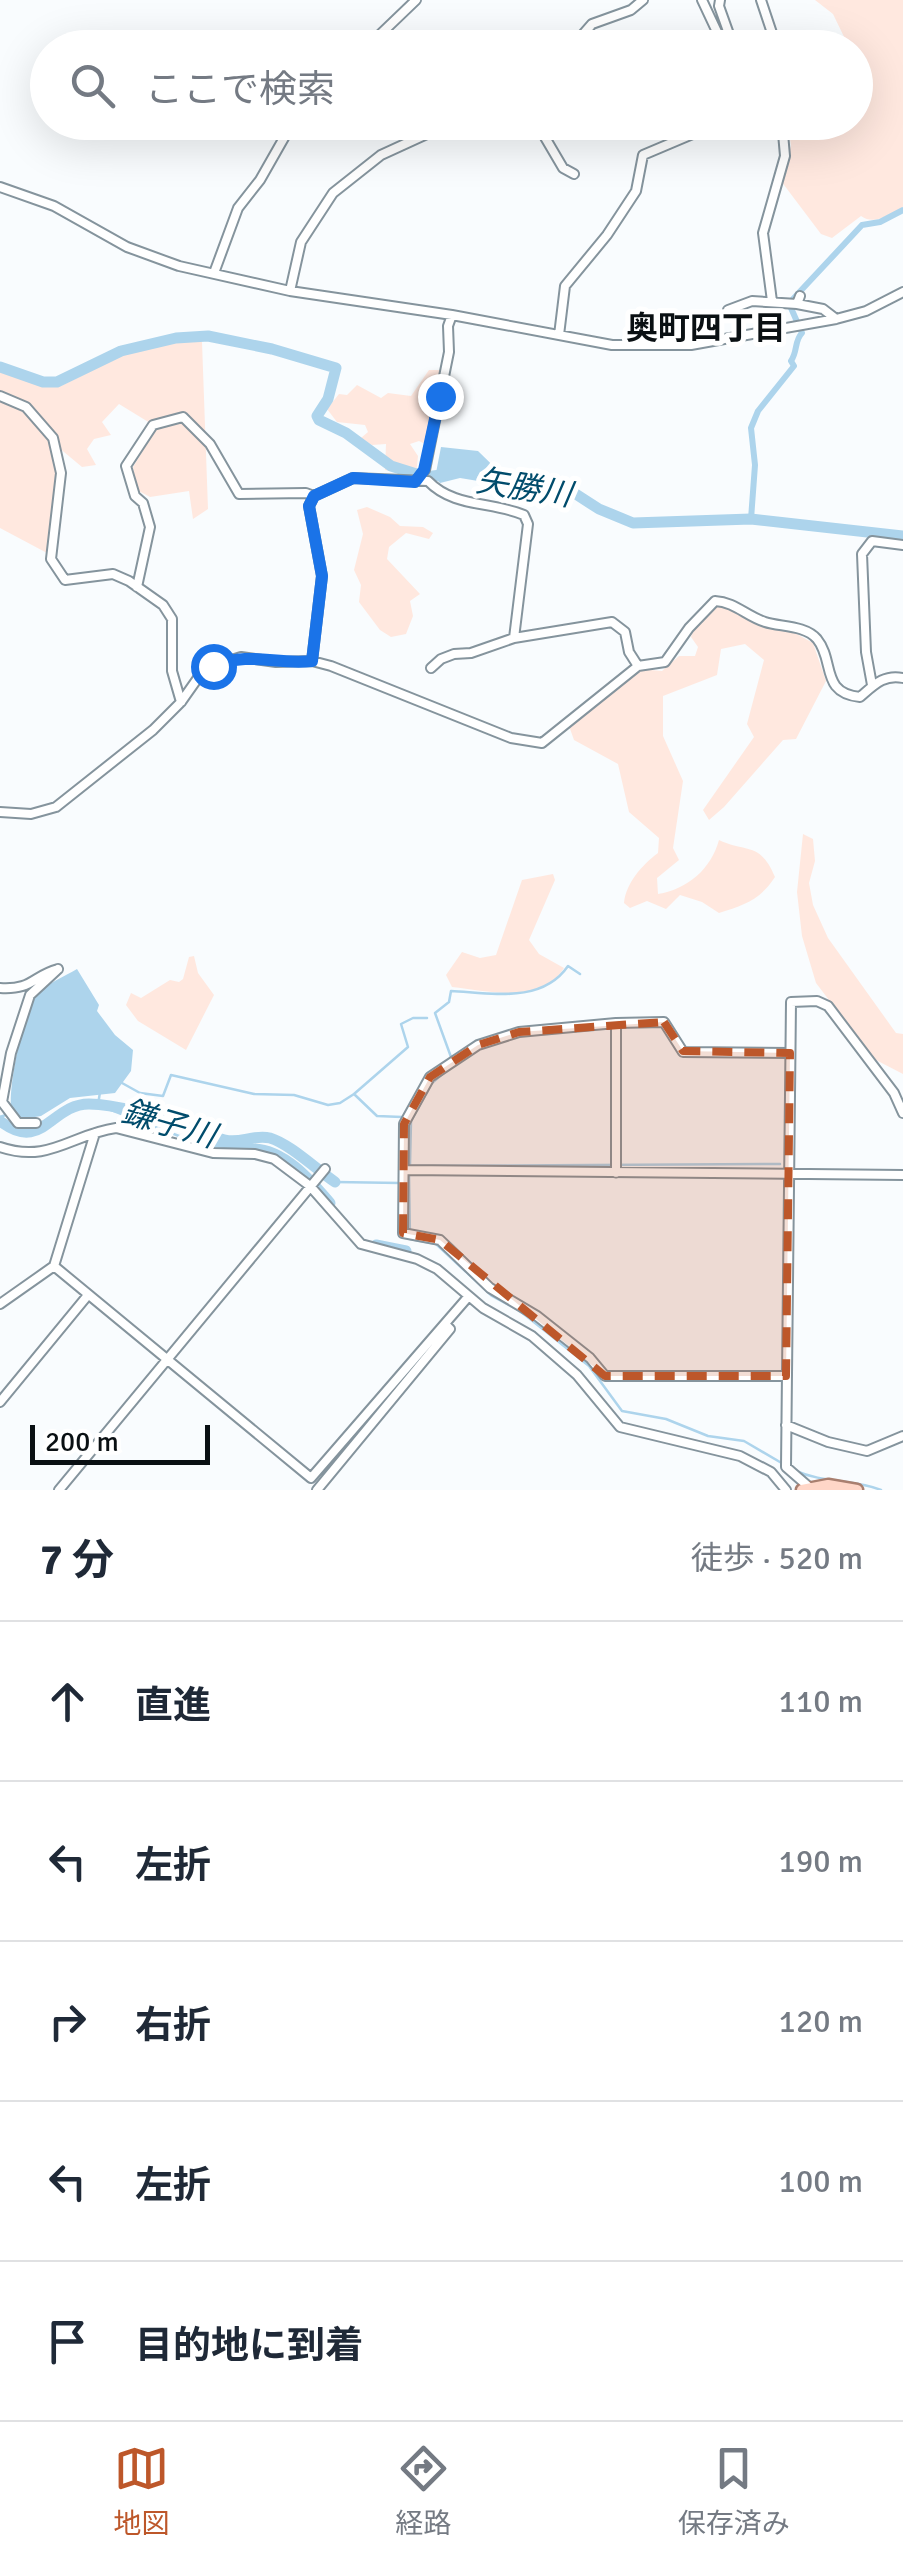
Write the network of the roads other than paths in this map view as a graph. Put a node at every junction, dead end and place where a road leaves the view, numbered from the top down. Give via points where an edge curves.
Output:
1 (416, 0) edge
2 (644, 0) edge
3 (702, 0) edge
4 (720, 0) edge
5 (761, 0) edge
6 (385, 30) edge
7 (587, 30) edge
8 (716, 30) edge
9 (728, 30) edge
10 (771, 30) edge
11 (282, 140) edge
12 (412, 140) edge
13 (547, 140) edge
14 (679, 140) edge
15 (783, 140) edge
16 (574, 174) dead end
17 (0, 187) edge
18 (214, 273) junction
19 (290, 291) junction
20 (903, 292) edge
21 (772, 301) junction
22 (728, 310) dead end
23 (452, 315) junction
24 (836, 318) junction
25 (559, 335) junction
26 (0, 396) edge
27 (415, 482) junction
28 (314, 496) junction
29 (903, 545) edge
30 (137, 587) junction
31 (514, 638) junction
32 (312, 661) junction
33 (638, 666) junction
34 (431, 668) dead end
35 (903, 678) edge
36 (872, 685) junction
37 (181, 702) junction
38 (0, 812) edge
39 (0, 988) edge
40 (616, 1022) junction
41 (790, 1053) junction
42 (903, 1113) edge
43 (36, 1123) dead end
44 (94, 1133) junction
45 (0, 1146) edge
46 (325, 1169) dead end
47 (406, 1170) junction
48 (616, 1172) junction
49 (789, 1174) junction
50 (903, 1175) edge
51 (310, 1186) junction
52 (54, 1266) junction
53 (88, 1295) junction
54 (468, 1297) junction
55 (0, 1304) edge
56 (446, 1325) junction
57 (166, 1360) junction
58 (786, 1376) junction
59 (0, 1402) edge
60 (786, 1425) junction
61 (903, 1436) edge
62 (806, 1489) edge
63 (60, 1490) edge
64 (317, 1490) edge
65 (786, 1490) edge
66 (857, 1490) edge

1 - 6 street
2 - 7 street
3 - 8 street
4 - 9 street
5 - 10 street
11 - 18 street via 238,208
12 - 19 street via 381,154 333,194 301,242
13 - 16 street
14 - 25 street via 644,155 636,191 565,286
15 - 21 street via 763,233
17 - 18 street via 54,206 136,251
18 - 19 street
19 - 23 street
20 - 24 street
21 - 22 street
21 - 24 street via 799,300
23 - 25 street
23 - 27 street via 424,470
24 - 25 street via 658,347
26 - 30 street via 26,407 53,438 61,473 51,559 59,571 69,581 113,574
27 - 28 street via 353,478
27 - 31 street via 428,481 453,499 527,519
28 - 30 street via 239,494 210,444 186,420 155,424 126,466 150,527
28 - 32 street via 309,506 322,576
29 - 36 street via 872,541 862,554
30 - 37 street via 172,619 172,671
31 - 33 street via 612,622 625,632
31 - 34 street via 454,654
32 - 33 street via 511,738 542,742
32 - 37 street via 241,656 200,675
33 - 36 street via 665,662 709,604 720,600 764,622 811,634 834,684 849,696 860,697
35 - 36 street
37 - 38 street via 56,806 31,814
39 - 43 street via 23,988 58,970 30,994 3,1097 18,1123
40 - 41 street via 664,1022 684,1052
40 - 47 street via 519,1032 478,1044 449,1064 425,1083 404,1124
40 - 48 street
41 - 42 street via 791,1002 828,1006
41 - 49 street
44 - 45 street via 41,1152
44 - 51 street via 116,1128 213,1154 266,1155
44 - 52 street
46 - 51 street
47 - 48 street
47 - 58 street via 404,1232 440,1240 490,1288 537,1316 605,1376
48 - 49 street
49 - 50 street
49 - 58 street
51 - 54 street via 361,1244 428,1265
51 - 57 street
52 - 53 street
52 - 55 street
53 - 57 street
53 - 59 street
54 - 56 street
54 - 65 street via 566,1364 620,1427 740,1456
56 - 57 street via 311,1478
56 - 64 street via 450,1330
57 - 63 street
58 - 60 street
60 - 61 street via 867,1452
60 - 62 street via 786,1465
62 - 66 main road

